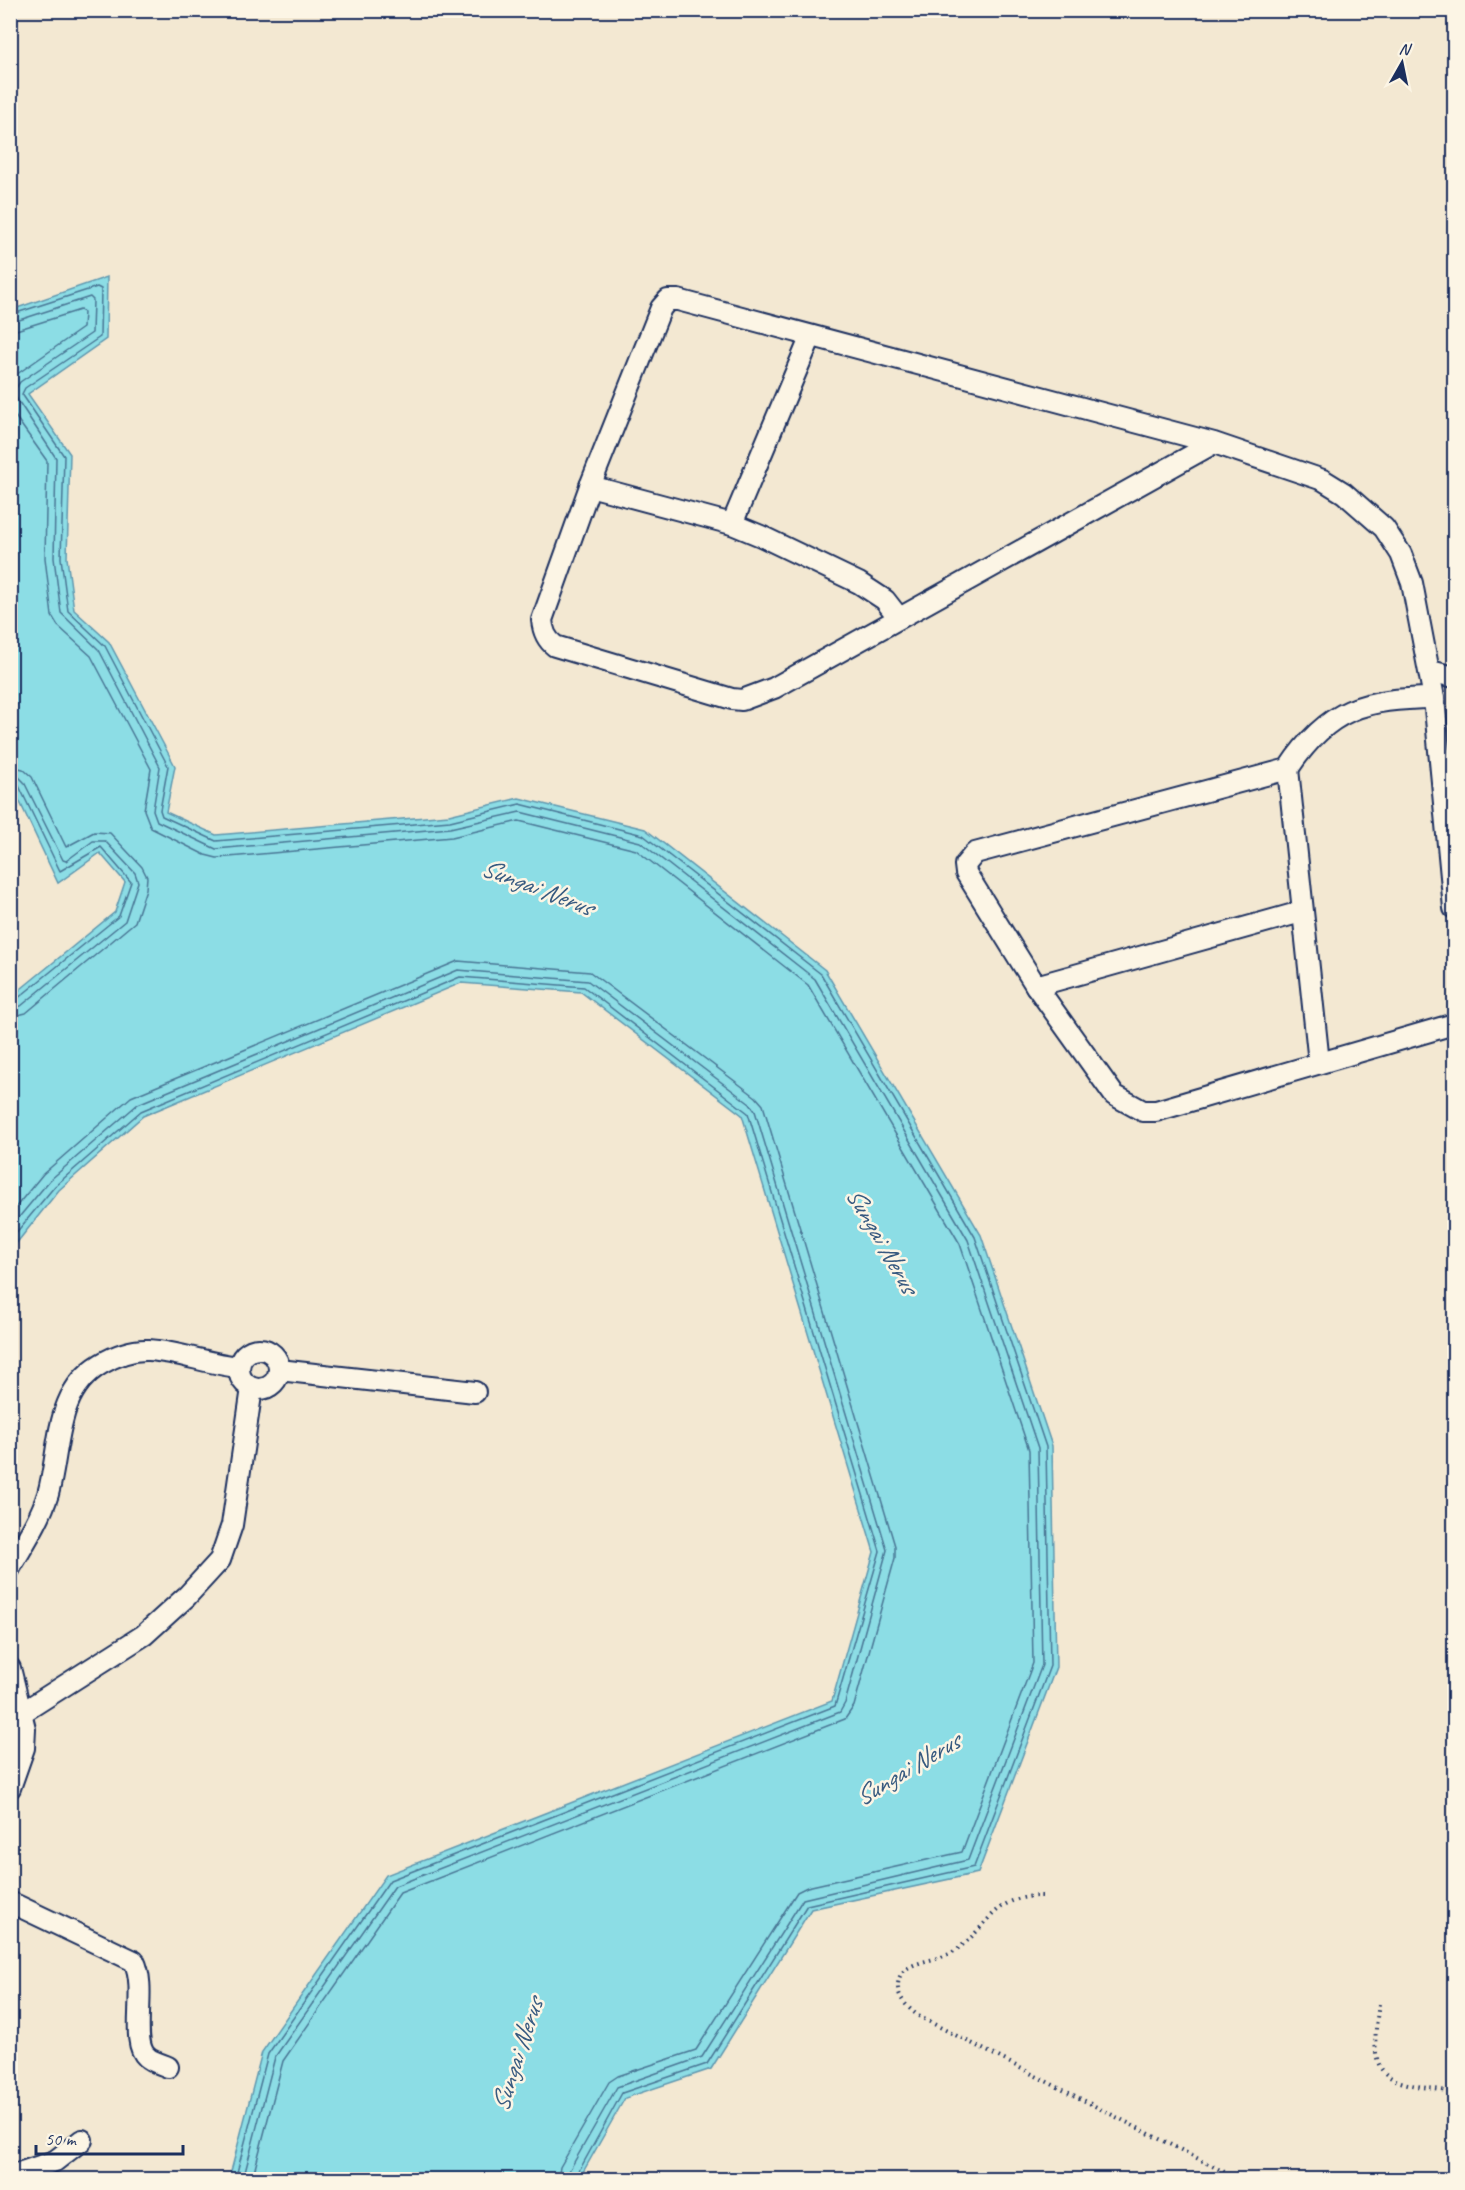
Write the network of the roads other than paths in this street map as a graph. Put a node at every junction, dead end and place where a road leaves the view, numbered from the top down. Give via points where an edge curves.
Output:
1 (811, 336) junction
2 (1214, 443) junction
3 (590, 486) junction
4 (732, 524) junction
5 (899, 618) junction
6 (1430, 671) junction
7 (1455, 677) edge
8 (1434, 698) junction
9 (1288, 769) junction
10 (1455, 908) edge
11 (1301, 912) junction
12 (1036, 986) junction
13 (1455, 1024) edge
14 (1319, 1063) junction
15 (239, 1367) junction
16 (279, 1370) junction
17 (252, 1388) junction
18 (475, 1392) dead end
19 (10, 1568) edge
20 (10, 1668) edge
21 (23, 1712) junction
22 (10, 1788) edge
23 (10, 1902) edge
24 (168, 2067) dead end
25 (82, 2140) dead end
26 (10, 2176) edge

1 - 2 street
1 - 3 street via 668,300 661,308
1 - 4 street
2 - 5 street
2 - 6 street via 1323,480 1383,528 1401,554 1412,583
3 - 4 street
3 - 5 street via 542,620 546,635 555,646 742,700 774,688
4 - 5 street via 859,583 885,600
6 - 7 street
6 - 8 street
8 - 9 street via 1384,699 1343,714 1304,745
8 - 10 street
9 - 11 street
9 - 12 street via 969,857 966,873
11 - 12 street
11 - 14 street
12 - 14 street via 1114,1095 1143,1111 1156,1111
13 - 14 street
15 - 16 street via 250,1351 263,1350 274,1356
15 - 17 street via 243,1380
15 - 19 street via 149,1350 114,1356 87,1372 72,1390 64,1411 47,1497
16 - 17 street via 271,1385
16 - 18 street
17 - 21 street via 232,1525 220,1560 188,1596 144,1635
20 - 21 street
21 - 22 street via 24,1748
23 - 24 street via 134,1961 141,1983 140,2048 147,2058
25 - 26 street via 55,2161

